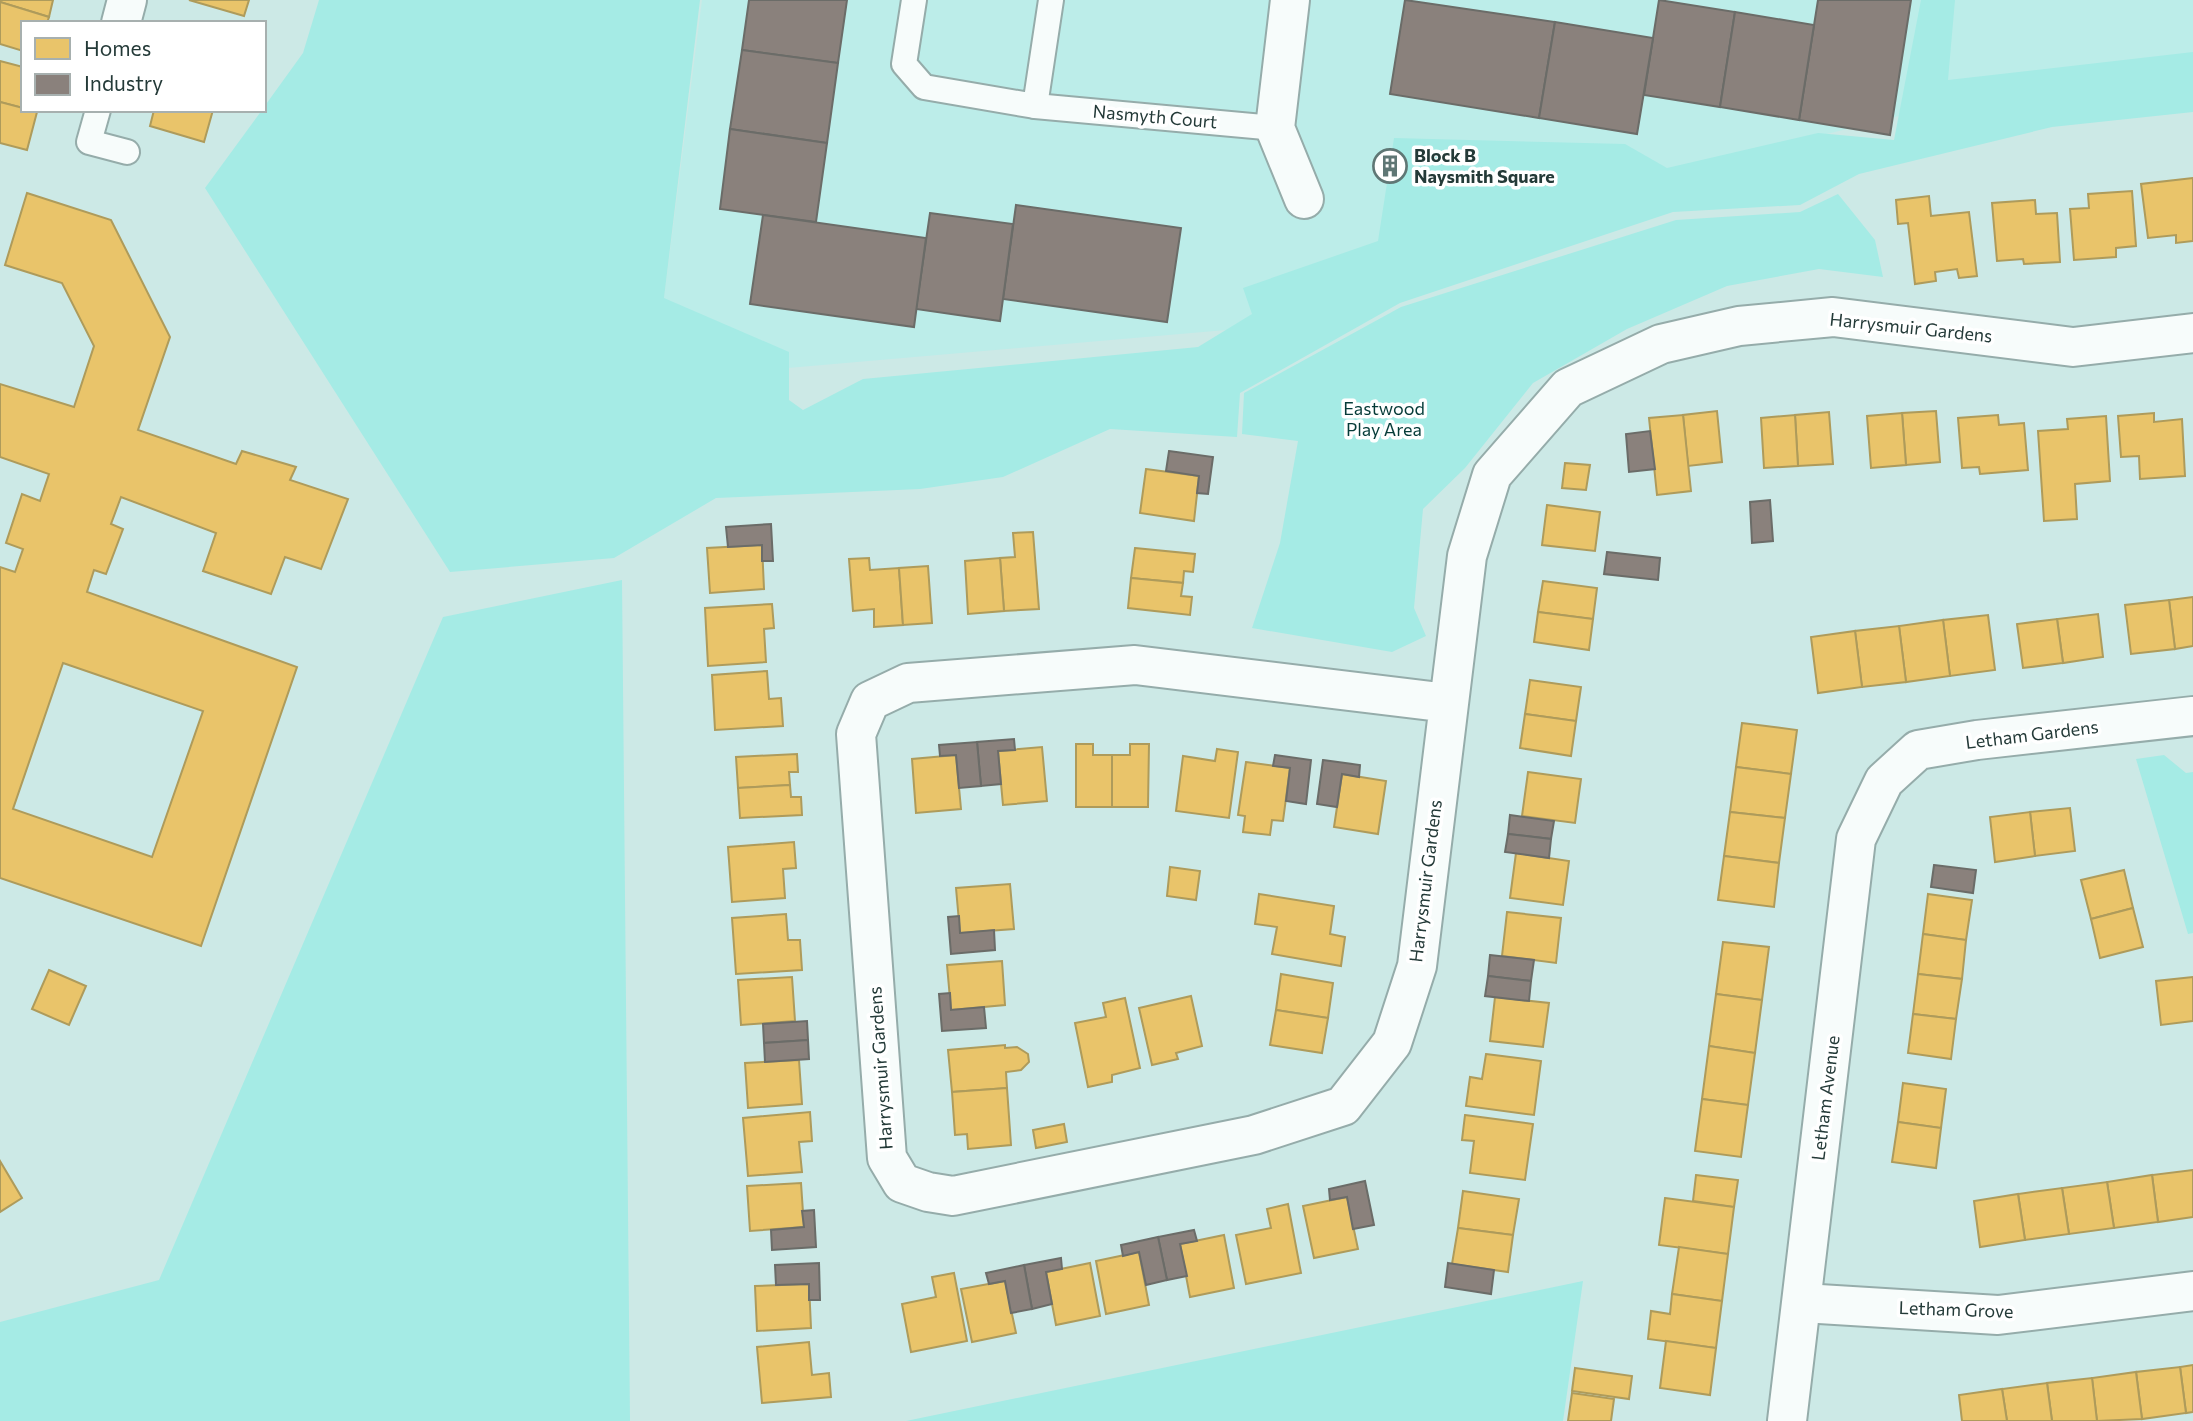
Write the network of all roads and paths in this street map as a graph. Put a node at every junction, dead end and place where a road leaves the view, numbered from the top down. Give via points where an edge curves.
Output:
1 (127, 0) edge
2 (914, 0) edge
3 (1051, 0) edge
4 (1290, 0) edge
5 (122, 21) edge
6 (1035, 106) junction
7 (97, 112) edge
8 (1275, 128) junction
9 (127, 152) dead end
10 (1304, 199) dead end
11 (2193, 333) edge
12 (1448, 703) junction
13 (2193, 716) edge
14 (1884, 781) joint
15 (2193, 1291) edge
16 (1803, 1303) junction
17 (1787, 1421) edge

1 - 5 street
2 - 6 lane, Nasmyth Court via 904,64 924,87
3 - 6 lane
4 - 8 street
6 - 8 lane, Nasmyth Court
7 - 9 lane via 89,142
8 - 10 street
11 - 12 street, Harrysmuir Gardens via 2073,346 1833,317 1739,326 1661,344 1568,388 1492,475 1467,556
12 - 12 street, Harrysmuir Gardens via 1135,665 908,683 870,701 856,734 887,1158 902,1183 953,1196 1254,1135 1343,1106 1392,1043 1416,966
13 - 14 street, Letham Gardens via 1918,750
14 - 16 street, Letham Avenue via 1856,839
15 - 16 street, Letham Grove via 1997,1315
16 - 17 street, Letham Avenue

